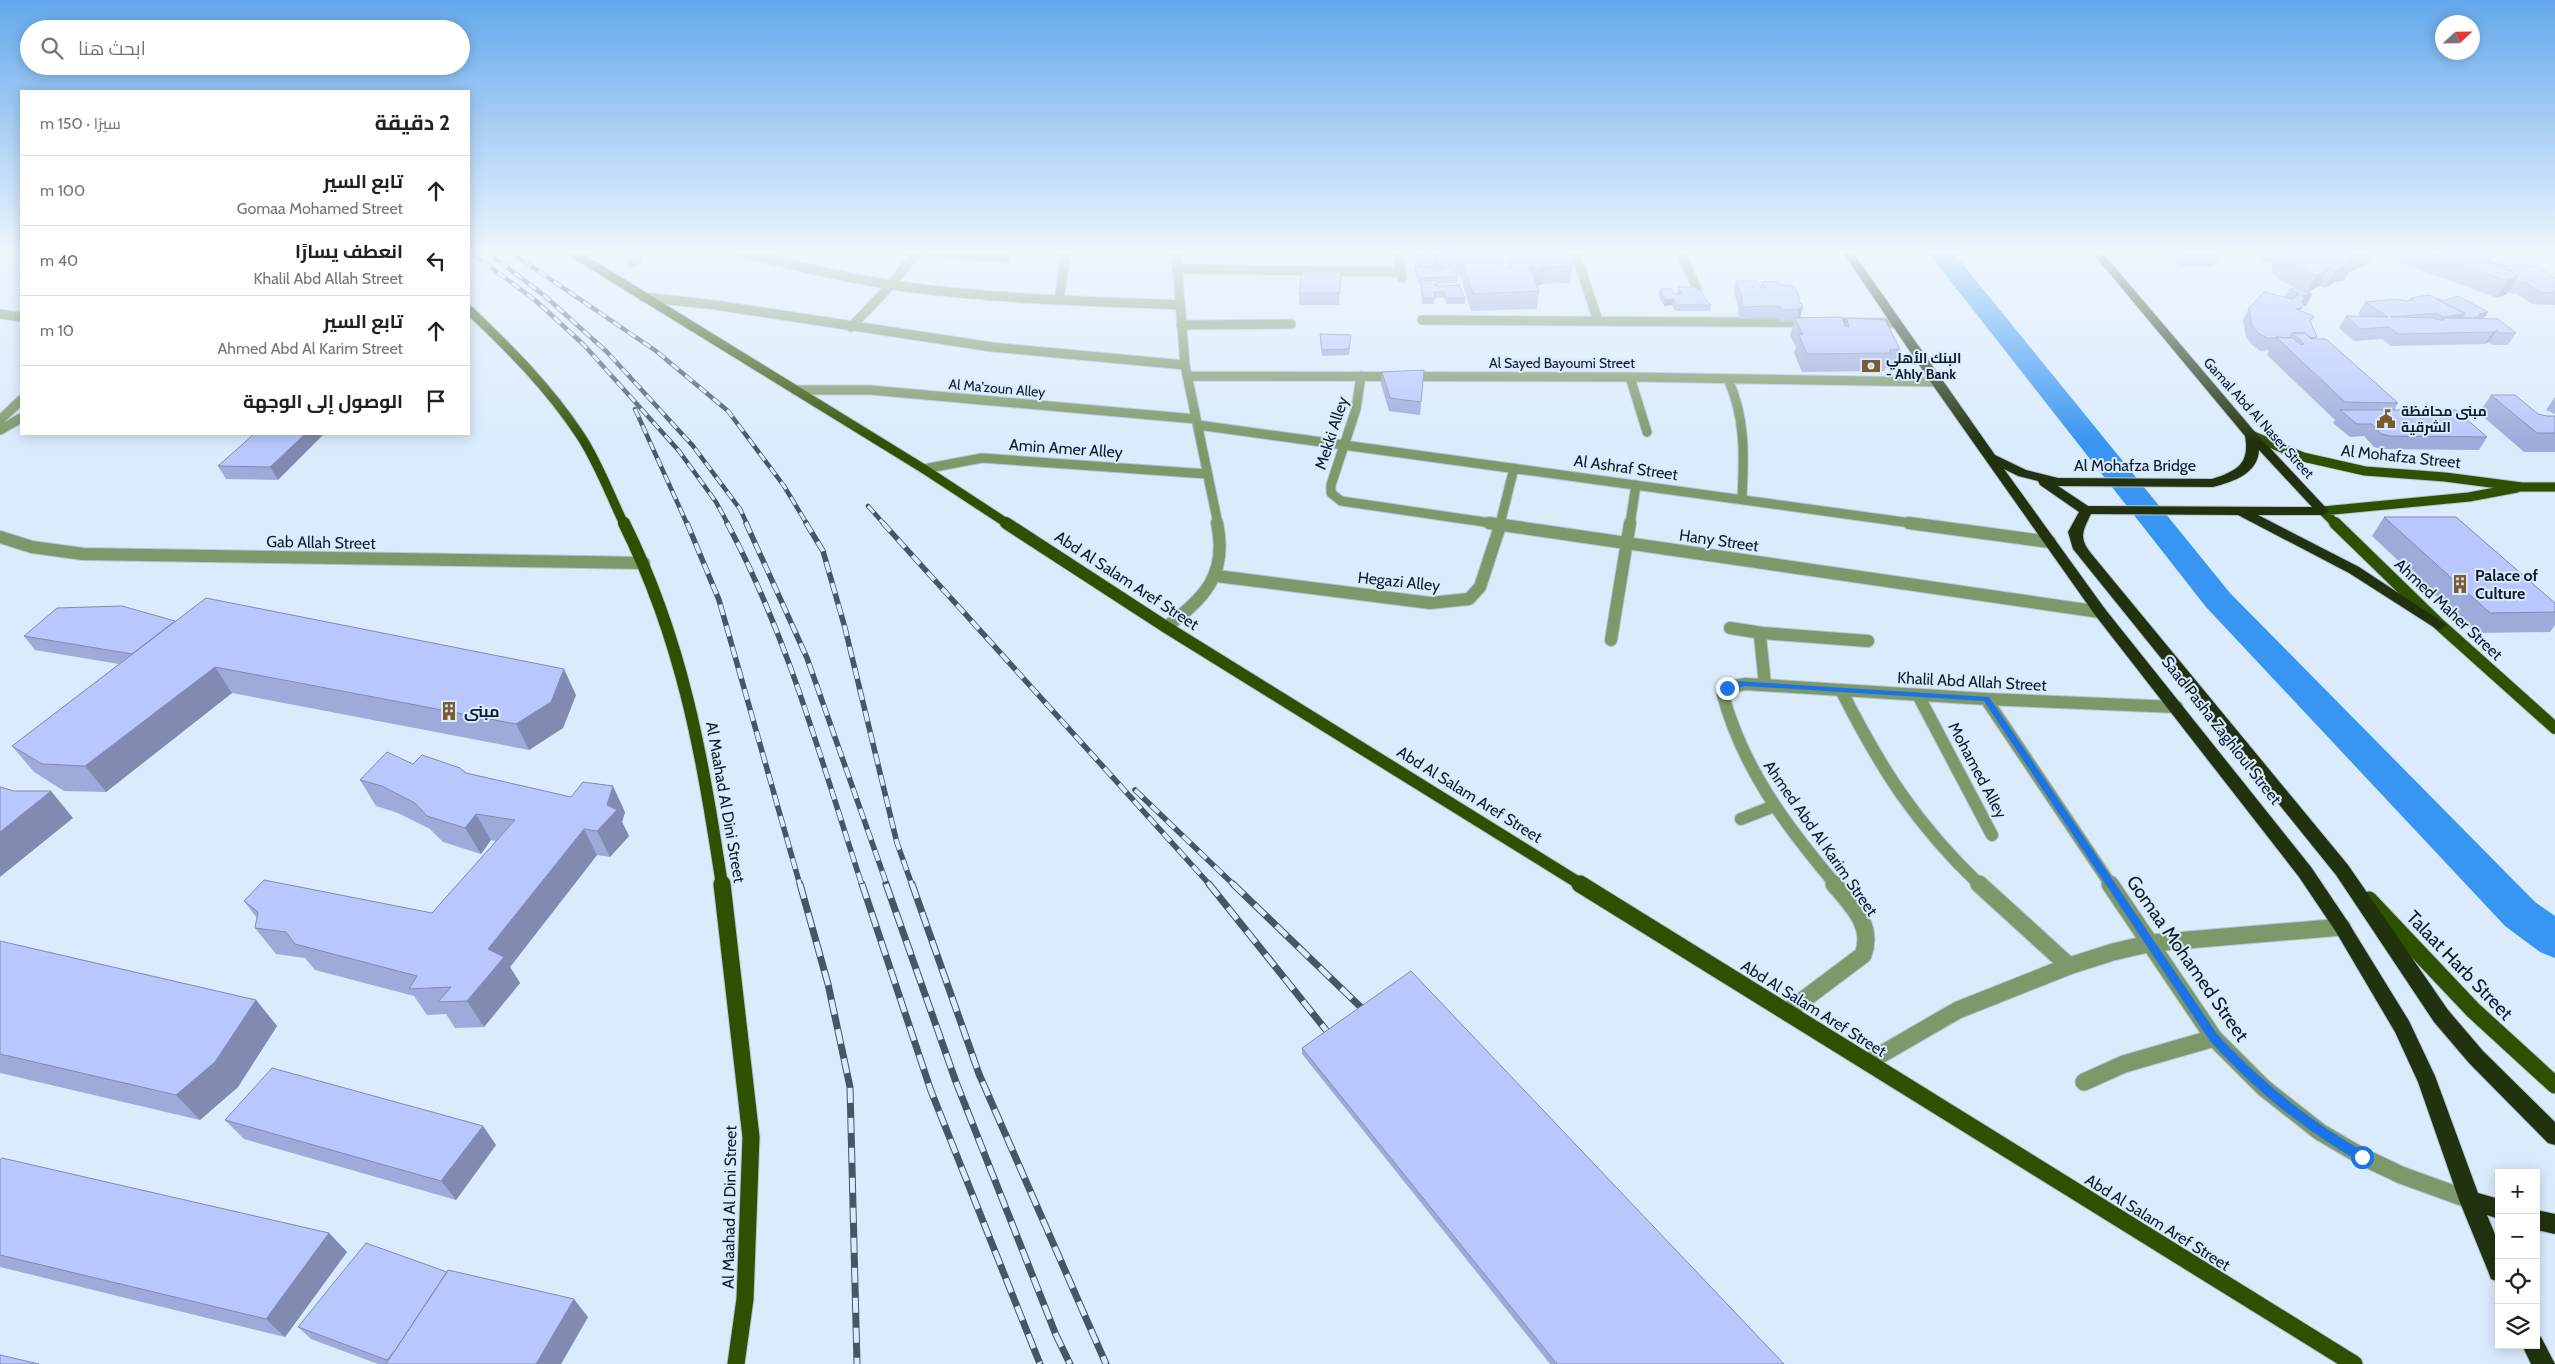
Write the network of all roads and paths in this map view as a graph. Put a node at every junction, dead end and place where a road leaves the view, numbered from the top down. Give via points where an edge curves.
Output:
1 (7, 315) edge
2 (474, 315) edge
3 (672, 315) edge
4 (773, 315) edge
5 (862, 315) edge
6 (1180, 315) edge
7 (1596, 315) edge
8 (1890, 315) edge
9 (2150, 315) edge
10 (20, 316) edge
11 (1422, 320) dead end
12 (1598, 321) junction
13 (1896, 323) junction
14 (1291, 324) dead end
15 (1181, 326) junction
16 (851, 327) junction
17 (1185, 365) junction
18 (1187, 376) junction
19 (1360, 376) junction
20 (1630, 377) junction
21 (1728, 379) junction
22 (1936, 382) junction
23 (795, 390) junction
24 (20, 401) edge
25 (20, 419) edge
26 (0, 420) edge
27 (1197, 422) junction
28 (0, 430) edge
29 (1647, 432) dead end
30 (2251, 435) junction
31 (1343, 444) junction
32 (1991, 457) junction
33 (1514, 468) junction
34 (924, 469) junction
35 (1207, 474) junction
36 (2041, 479) junction
37 (1636, 485) junction
38 (2522, 487) junction
39 (2555, 487) edge
40 (1336, 497) joint
41 (1742, 499) junction
42 (2088, 511) junction
43 (2237, 511) junction
44 (2324, 511) junction
45 (1500, 525) junction
46 (0, 537) edge
47 (2050, 542) junction
48 (1626, 543) junction
49 (644, 563) junction
50 (1217, 576) junction
51 (2100, 612) junction
52 (2440, 625) junction
53 (1166, 627) junction
54 (1730, 628) dead end
55 (1762, 633) junction
56 (1611, 640) dead end
57 (1868, 641) dead end
58 (1765, 685) junction
59 (1841, 690) junction
60 (1918, 694) junction
61 (1986, 698) junction
62 (2177, 707) junction
63 (2555, 728) edge
64 (1774, 806) junction
65 (1741, 819) dead end
66 (1992, 835) dead end
67 (2342, 870) junction
68 (2342, 927) junction
69 (2152, 943) junction
70 (2069, 966) junction
71 (1787, 1012) junction
72 (2214, 1038) junction
73 (1868, 1062) junction
74 (2084, 1082) dead end
75 (2555, 1085) edge
76 (2555, 1136) edge
77 (2470, 1200) junction
78 (2495, 1208) edge
79 (2540, 1221) edge
80 (2555, 1224) edge
81 (2495, 1261) edge
82 (2535, 1349) edge
83 (736, 1364) edge
84 (2354, 1364) edge
85 (2543, 1364) edge

1 - 10 street
2 - 49 main road, Al Maahad Al Dini Street via 519,358 581,437
3 - 23 main road, Abd Al Salam Aref Street
4 - 16 street
5 - 16 street
6 - 15 street
7 - 12 street
8 - 13 highway, Saad Pasha Zaghloul Street
9 - 30 highway, Gamal Abd Al Naser Street
11 - 12 street
12 - 13 street
13 - 22 highway, Saad Pasha Zaghloul Street
14 - 15 street
15 - 17 street
16 - 17 street via 1012,349
17 - 18 street
18 - 19 street, Al Sayed Bayoumi Street
18 - 27 street
19 - 20 street, Al Sayed Bayoumi Street
19 - 31 street, Mekki Alley via 1356,409
20 - 21 street, Al Sayed Bayoumi Street
20 - 29 street
21 - 22 street, Al Sayed Bayoumi Street
21 - 41 street via 1737,395 1745,430
22 - 32 highway, Saad Pasha Zaghloul Street
23 - 27 street, Al Ma'zoun Alley via 870,390
23 - 34 main road, Abd Al Salam Aref Street
24 - 26 street
25 - 28 street
27 - 31 street, Al Ashraf Street
27 - 35 street
30 - 36 highway, Al Mohafza Bridge via 2252,459 2231,478 2213,483 2058,482
30 - 38 main road, Al Mohafza Street via 2303,457 2365,471
30 - 44 highway, Gamal Abd Al Naser Street
31 - 33 street, Al Ashraf Street
31 - 40 street, Mekki Alley via 1330,489
32 - 36 highway, Al Mohafza Bridge
32 - 47 highway, Saad Pasha Zaghloul Street
33 - 37 street, Al Ashraf Street
33 - 45 street, Hegazi Alley
34 - 35 street, Amin Amer Alley via 982,458
34 - 53 main road, Abd Al Salam Aref Street
35 - 50 street via 1220,535
36 - 42 highway
37 - 41 street, Al Ashraf Street
37 - 48 street
38 - 39 main road, Al Mohafza Street
38 - 44 main road, Al Mohafza Street via 2465,499 2374,504
40 - 45 street, Hany Street via 1356,504
41 - 47 street, Al Ashraf Street
42 - 43 highway
42 - 67 highway, Saad Pasha Zaghloul Street via 2075,532 2078,546
43 - 44 highway
43 - 52 highway via 2354,570
44 - 52 main road, Ahmed Maher Street
45 - 48 street, Hany Street
45 - 50 street, Hegazi Alley via 1480,587 1469,599 1453,602 1430,603
46 - 49 street, Gab Allah Street via 32,547 83,554
47 - 51 highway, Saad Pasha Zaghloul Street
48 - 51 street, Hany Street
48 - 56 street
49 - 83 main road, Al Maahad Al Dini Street via 670,631 693,714 723,890 751,1137 745,1299
50 - 53 street via 1205,594
51 - 62 highway, Saad Pasha Zaghloul Street
52 - 63 main road, Ahmed Maher Street
53 - 71 main road, Abd Al Salam Aref Street
54 - 55 street
55 - 57 street
55 - 58 street
58 - 59 street, Khalil Abd Allah Street
58 - 64 street, Ahmed Abd Al Karim Street via 1735,684 1723,695 1737,740 1752,773
59 - 60 street, Khalil Abd Allah Street
59 - 70 street via 1865,737 1920,822 1953,858
60 - 61 street, Khalil Abd Allah Street
60 - 66 street, Mohamed Alley
61 - 62 street, Khalil Abd Allah Street
61 - 69 street, Gomaa Mohamed Street
62 - 68 highway, Saad Pasha Zaghloul Street via 2305,872
64 - 65 street
64 - 71 street, Ahmed Abd Al Karim Street via 1863,922 1868,941 1863,955
67 - 75 main road, Talaat Harb Street via 2473,1010
67 - 76 highway, Saad Pasha Zaghloul Street via 2441,1016 2483,1064
68 - 69 street
68 - 77 highway, Saad Pasha Zaghloul Street via 2402,1027 2428,1082
69 - 70 street
69 - 72 street, Gomaa Mohamed Street
70 - 73 street via 1958,1010
71 - 73 main road, Abd Al Salam Aref Street
72 - 74 street via 2124,1064
72 - 77 street, Gomaa Mohamed Street via 2250,1076 2314,1128 2362,1157
73 - 84 main road, Abd Al Salam Aref Street
77 - 78 highway
77 - 81 highway, Saad Pasha Zaghloul Street
79 - 80 highway
82 - 85 highway

